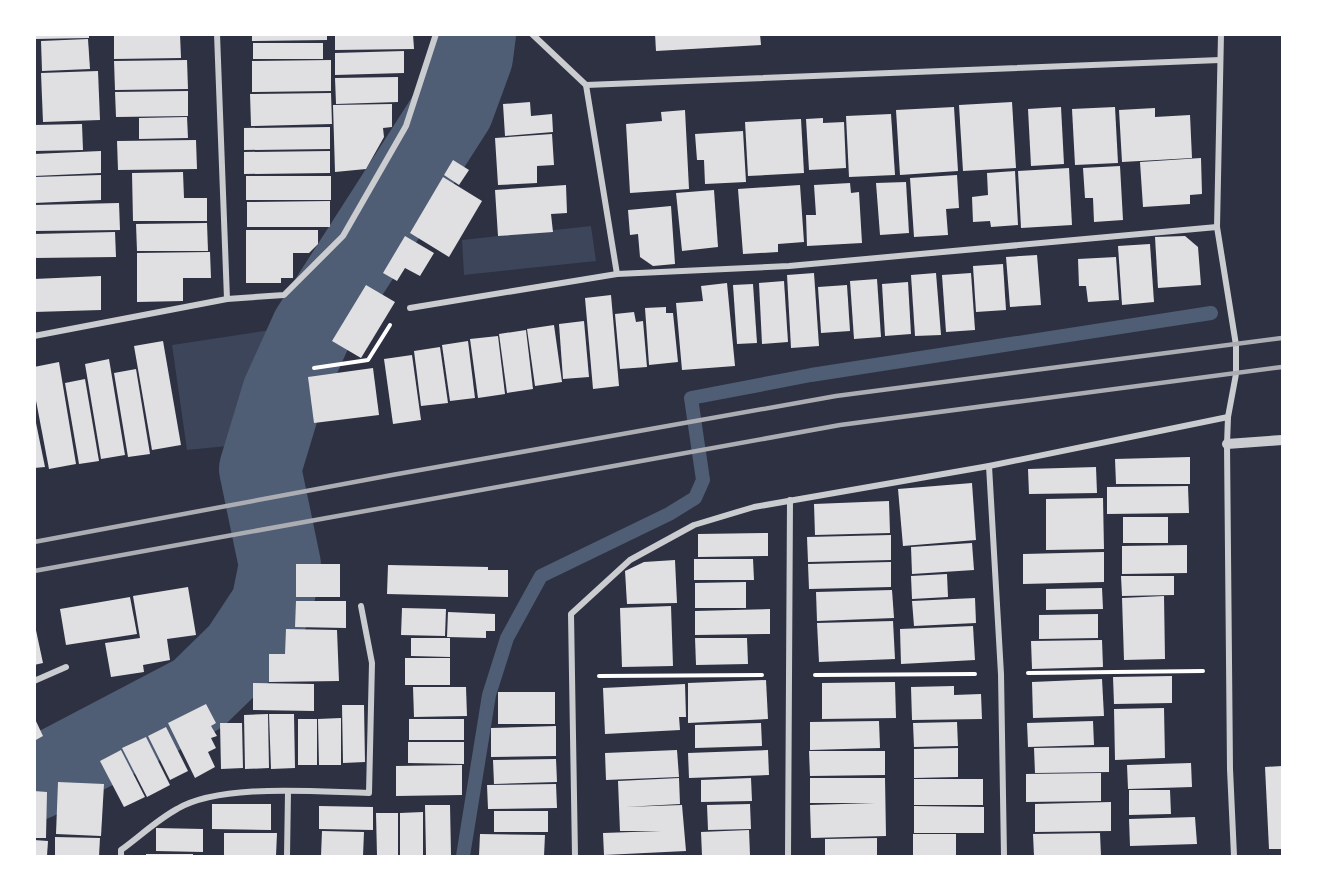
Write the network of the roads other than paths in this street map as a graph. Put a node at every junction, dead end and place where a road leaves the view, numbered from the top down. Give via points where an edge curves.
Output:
1 (217, 34) edge
2 (436, 34) edge
3 (532, 34) edge
4 (1221, 34) edge
5 (1220, 60) junction
6 (586, 85) junction
7 (1217, 227) junction
8 (617, 274) junction
9 (227, 299) junction
10 (410, 308) road end
11 (34, 336) edge
12 (1228, 417) junction
13 (1282, 440) edge
14 (1227, 444) junction
15 (989, 466) junction
16 (790, 500) junction
17 (361, 606) dead end
18 (66, 667) dead end
19 (34, 681) edge
20 (288, 792) junction
21 (121, 856) edge
22 (287, 856) edge
23 (575, 856) edge
24 (788, 856) edge
25 (1004, 856) edge
26 (1234, 856) edge

1 - 9 street
2 - 9 street via 406,126 343,236 284,295
3 - 6 street
4 - 5 street
5 - 6 street
5 - 7 street
6 - 8 street
7 - 8 street via 789,266
7 - 12 street via 1236,345 1236,374
8 - 10 street
9 - 11 street
12 - 14 street
12 - 15 street
13 - 14 street
14 - 26 street
15 - 16 street
15 - 25 street via 1001,674
16 - 23 street via 694,525 630,560 571,614
16 - 24 street
17 - 20 street via 372,663 369,793
18 - 19 street
20 - 21 street via 212,795 178,808 121,850
20 - 22 street

